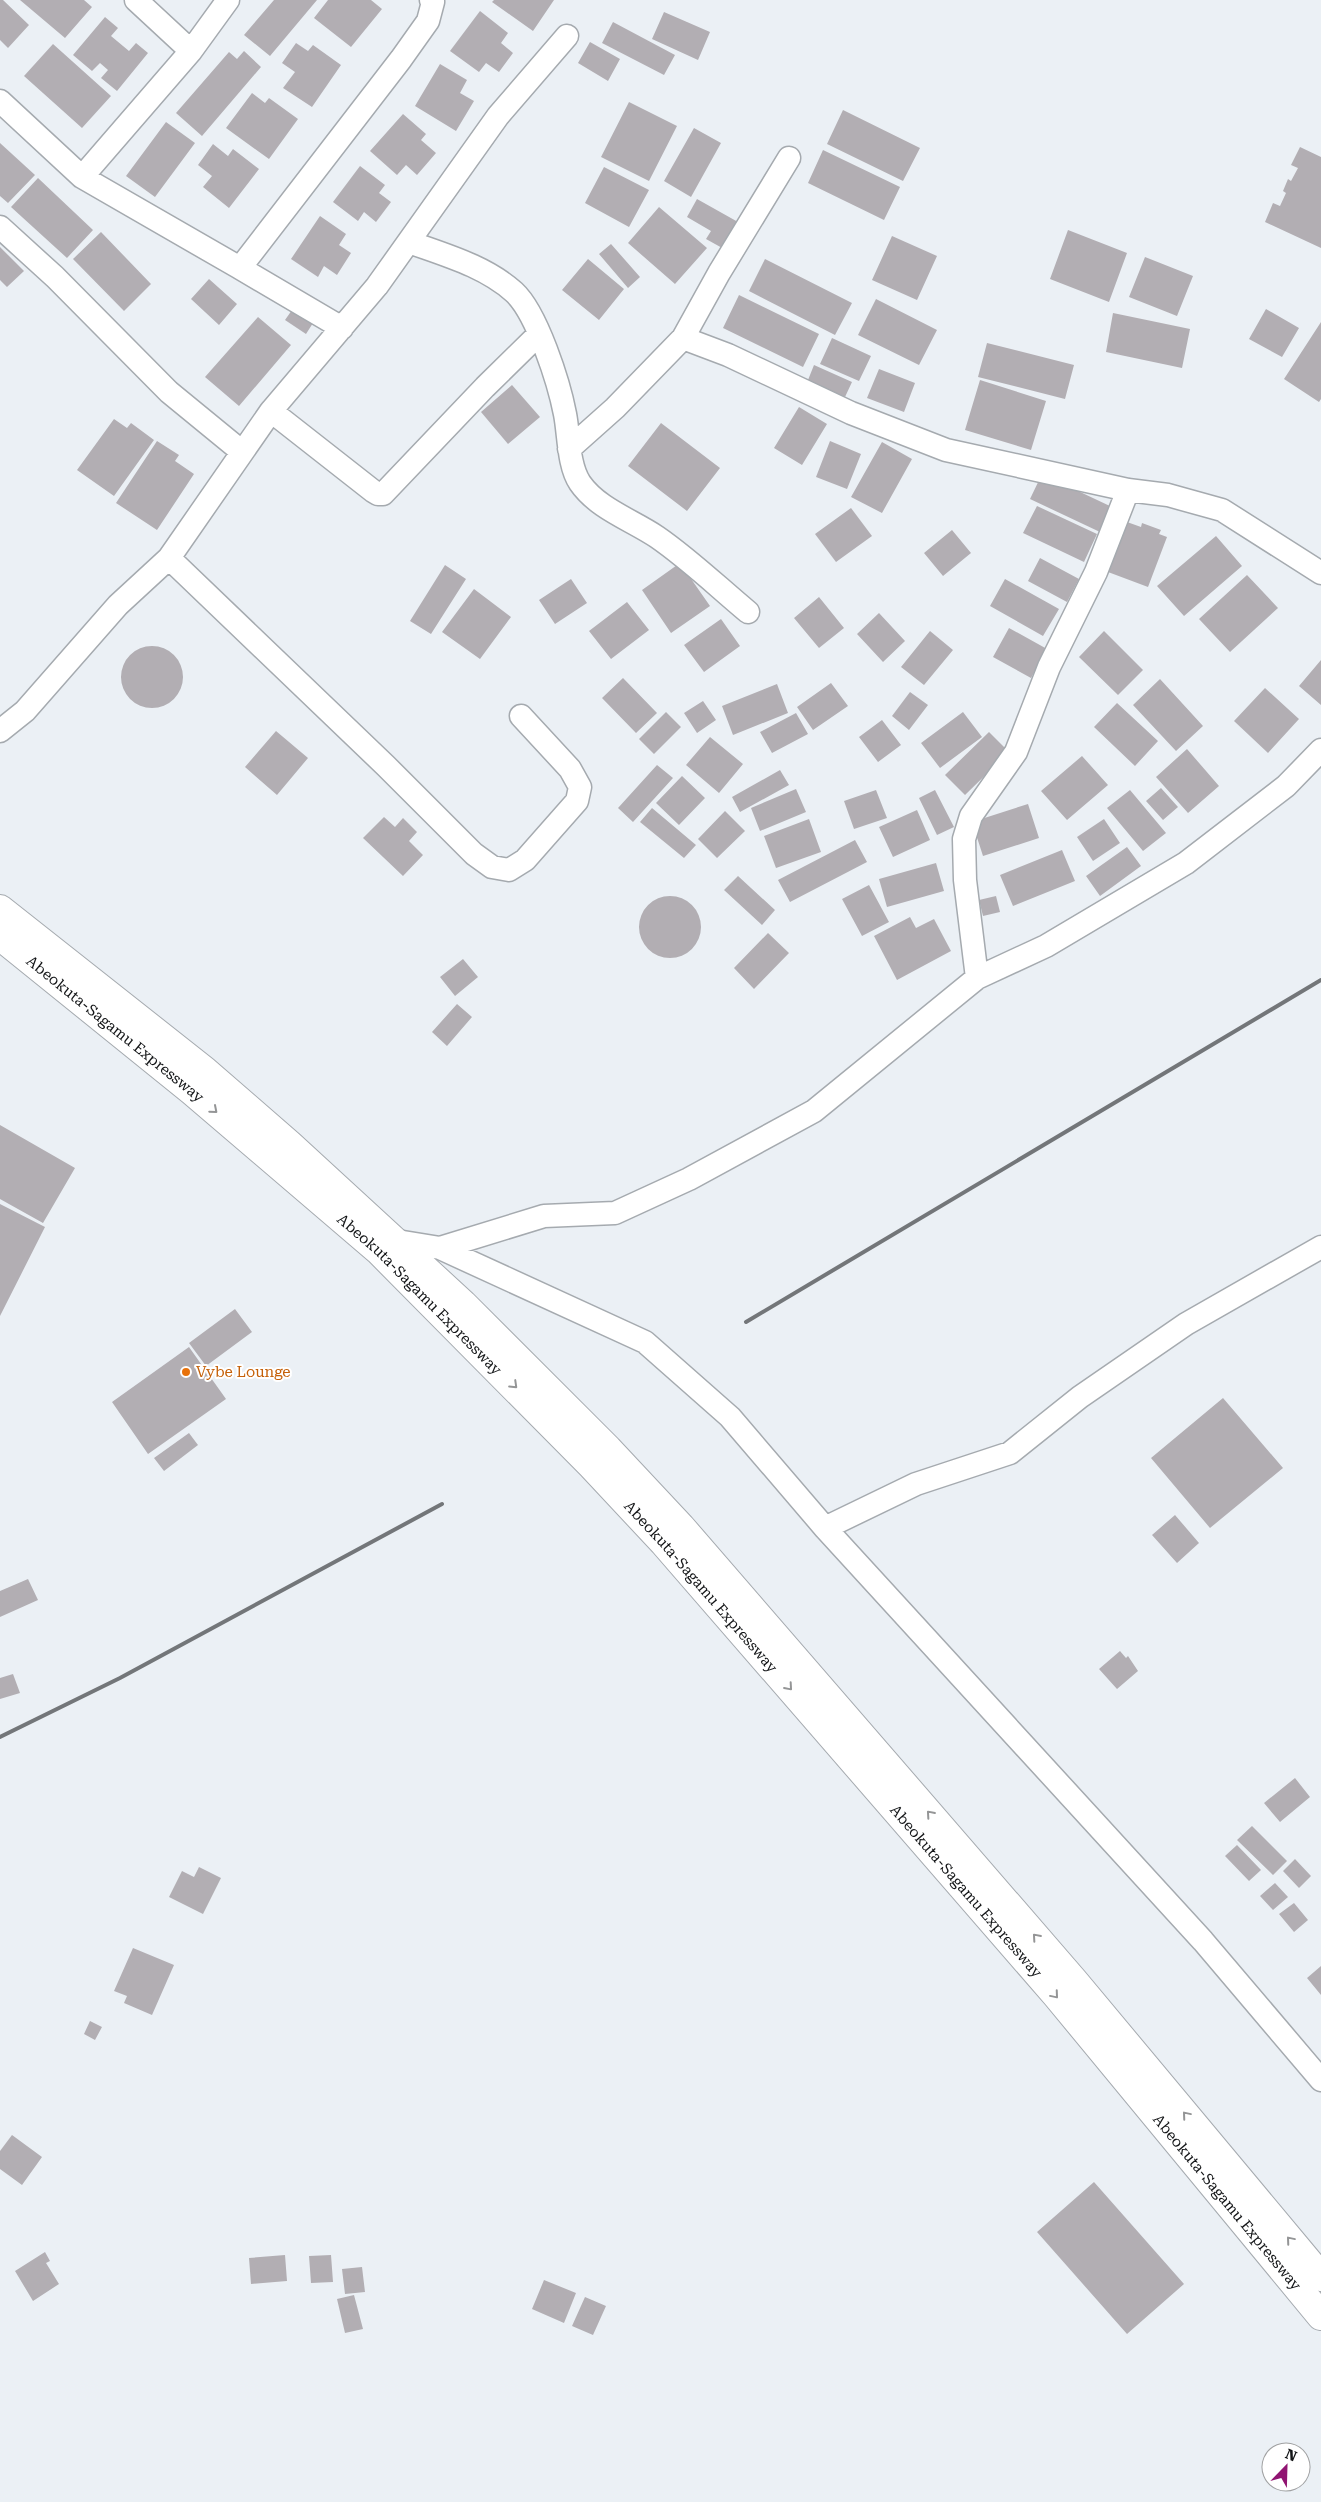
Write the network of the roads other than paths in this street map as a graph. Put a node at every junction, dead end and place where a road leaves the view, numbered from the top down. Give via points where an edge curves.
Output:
1 (136, 0) edge
2 (228, 0) edge
3 (431, 0) edge
4 (567, 36) dead end
5 (191, 51) junction
6 (0, 101) edge
7 (789, 158) dead end
8 (82, 177) junction
9 (0, 227) edge
10 (409, 242) junction
11 (240, 268) junction
12 (342, 328) junction
13 (539, 334) junction
14 (683, 338) junction
15 (271, 411) junction
16 (569, 449) junction
17 (242, 451) junction
18 (1128, 490) junction
19 (169, 558) junction
20 (1321, 573) edge
21 (748, 612) dead end
22 (521, 716) dead end
23 (0, 731) edge
24 (1321, 750) edge
25 (1321, 772) edge
26 (1286, 786) junction
27 (0, 909) edge
28 (0, 936) edge
29 (977, 978) junction
30 (388, 1246) junction
31 (1321, 1247) edge
32 (440, 1248) junction
33 (826, 1528) junction
34 (1321, 2080) edge
35 (1321, 2277) edge
36 (1321, 2316) edge

1 - 5 street
2 - 5 street
3 - 11 street via 428,20 401,59
4 - 10 street via 498,116
5 - 8 street
6 - 8 street
7 - 14 street
8 - 11 street
9 - 17 street via 55,277 169,392
10 - 12 street
10 - 13 street via 492,276 516,294
11 - 12 street
12 - 15 street
13 - 15 street via 383,494 373,491
13 - 16 street via 560,390
14 - 16 street
14 - 18 street via 728,355 851,413 946,450
15 - 17 street
16 - 21 street via 579,483 598,502 657,537
17 - 19 street
18 - 20 street via 1168,495 1222,510
18 - 29 street via 1096,572 1049,667 1016,752 971,816 964,839 965,880
19 - 22 street via 474,854 492,866 509,870 525,860 577,801 580,787 570,769
19 - 23 street via 118,606 25,711
24 - 26 street
25 - 26 street
26 - 29 street via 1186,863 1046,946
27 - 30 highway, Abeokuta-Sagamu Expressway via 204,1071
28 -> 30 highway, Abeokuta-Sagamu Expressway
29 - 32 street via 814,1111 690,1179 614,1213 544,1216
30 - 32 street
35 -> 30 highway, Abeokuta-Sagamu Expressway via 1074,1981 681,1527 495,1335
30 -> 36 highway, Abeokuta-Sagamu Expressway via 664,1543 1057,1996
31 - 33 street via 1186,1324 1080,1397 1010,1453 916,1484
32 - 33 street via 644,1342 730,1417
33 - 34 street via 1203,1941

